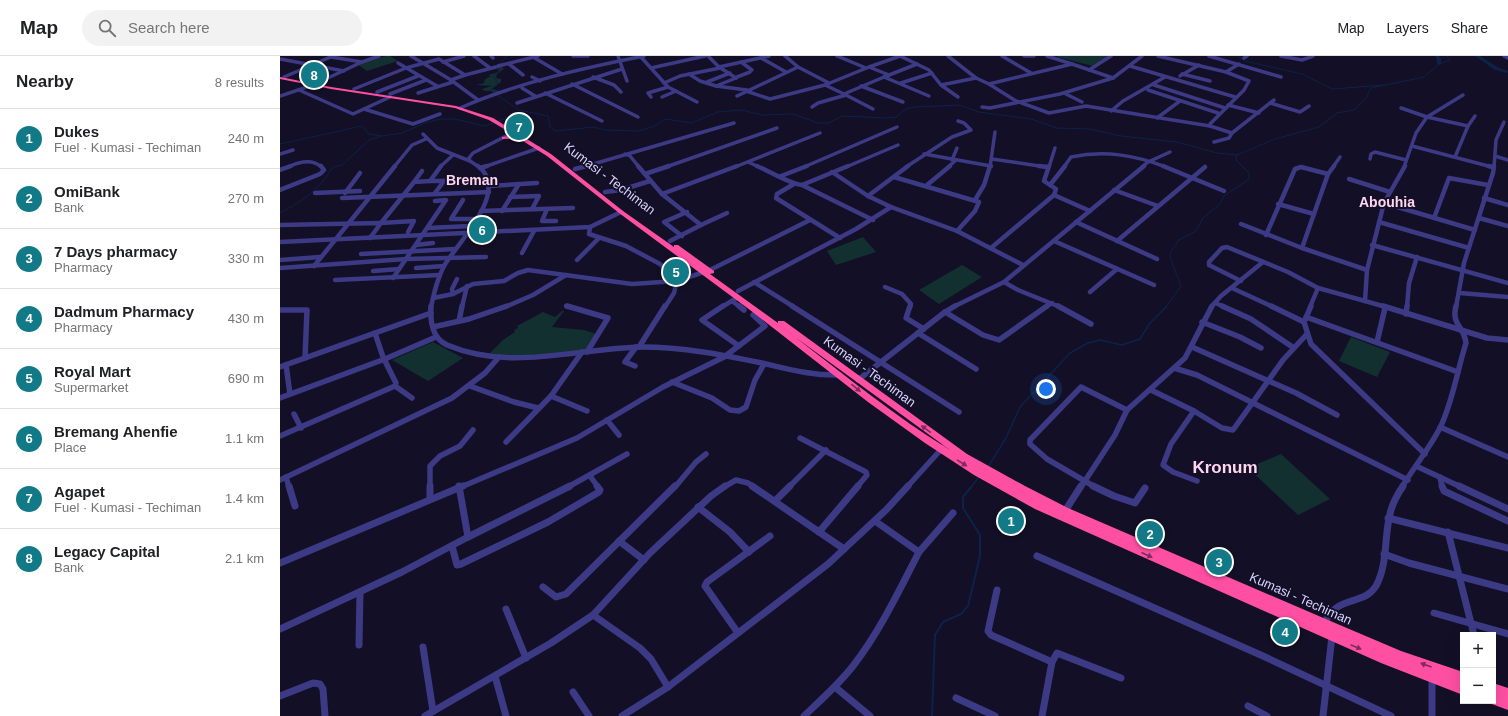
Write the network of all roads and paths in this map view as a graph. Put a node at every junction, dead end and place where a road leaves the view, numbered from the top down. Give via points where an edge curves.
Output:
1 (331, 56) edge
2 (379, 56) edge
3 (411, 56) edge
4 (464, 56) edge
5 (482, 56) edge
6 (538, 56) edge
7 (573, 56) edge
8 (588, 56) edge
9 (641, 56) edge
10 (644, 56) edge
11 (705, 56) edge
12 (708, 56) edge
13 (769, 56) edge
14 (784, 56) edge
15 (837, 56) edge
16 (900, 56) edge
17 (948, 56) edge
18 (1003, 56) edge
19 (1024, 56) edge
20 (1034, 56) edge
21 (1047, 56) edge
22 (1111, 56) edge
23 (1142, 56) edge
24 (1158, 56) edge
25 (1209, 56) edge
26 (1281, 56) edge
27 (1313, 56) edge
28 (1504, 56) edge
29 (438, 57) edge
30 (474, 57) edge
31 (532, 57) edge
32 (619, 58) edge
33 (761, 58) junction
34 (1508, 58) edge
35 (280, 60) edge
36 (362, 62) junction
37 (398, 62) dead end
38 (443, 62) junction
39 (741, 62) junction
40 (423, 63) junction
41 (509, 64) junction
42 (917, 64) junction
43 (1072, 64) junction
44 (1239, 64) junction
45 (312, 65) junction
46 (1199, 65) junction
47 (1130, 66) junction
48 (798, 67) junction
49 (868, 67) junction
50 (406, 68) junction
51 (490, 68) junction
52 (622, 68) junction
53 (651, 68) junction
54 (720, 68) junction
55 (1089, 70) junction
56 (344, 71) junction
57 (786, 72) junction
58 (1226, 72) junction
59 (932, 73) junction
60 (1031, 73) junction
61 (562, 74) junction
62 (689, 74) junction
63 (730, 74) junction
64 (1182, 74) junction
65 (466, 75) junction
66 (523, 75) dead end
67 (889, 75) junction
68 (418, 76) junction
69 (281, 77) edge
70 (532, 77) dead end
71 (593, 77) junction
72 (737, 77) junction
73 (884, 77) junction
74 (1165, 77) junction
75 (1281, 77) dead end
76 (976, 78) junction
77 (1113, 78) junction
78 (1175, 79) junction
79 (426, 80) junction
80 (452, 81) junction
81 (540, 81) junction
82 (627, 81) dead end
83 (707, 82) junction
84 (1210, 82) dead end
85 (664, 83) junction
86 (829, 83) junction
87 (901, 83) junction
88 (315, 84) junction
89 (572, 84) junction
90 (989, 84) junction
91 (825, 85) junction
92 (942, 85) junction
93 (1154, 85) junction
94 (437, 86) junction
95 (716, 86) junction
96 (862, 86) junction
97 (668, 87) junction
98 (302, 88) junction
99 (522, 88) junction
100 (354, 89) junction
101 (747, 90) junction
102 (1148, 90) junction
103 (676, 91) junction
104 (377, 92) junction
105 (621, 92) dead end
106 (418, 93) dead end
107 (545, 93) junction
108 (1064, 93) junction
109 (845, 94) junction
110 (1463, 95) dead end
111 (280, 96) edge
112 (390, 96) junction
113 (535, 96) junction
114 (737, 96) dead end
115 (929, 96) dead end
116 (958, 96) dead end
117 (662, 97) dead end
118 (1235, 97) junction
119 (651, 98) dead end
120 (478, 100) junction
121 (1274, 100) dead end
122 (1180, 101) junction
123 (697, 102) dead end
124 (903, 102) dead end
125 (1019, 102) junction
126 (1082, 102) dead end
127 (517, 103) dead end
128 (1270, 103) junction
129 (1226, 106) junction
130 (1309, 106) dead end
131 (462, 107) junction
132 (812, 107) dead end
133 (982, 107) dead end
134 (1401, 108) dead end
135 (364, 109) junction
136 (873, 109) dead end
137 (1111, 111) junction
138 (1218, 113) junction
139 (1259, 113) junction
140 (440, 114) dead end
141 (1475, 116) dead end
142 (638, 117) dead end
143 (1427, 117) junction
144 (1157, 118) junction
145 (602, 121) dead end
146 (958, 121) dead end
147 (1504, 122) dead end
148 (734, 123) dead end
149 (1210, 126) junction
150 (1468, 126) junction
151 (897, 127) dead end
152 (777, 128) dead end
153 (516, 132) junction
154 (995, 132) dead end
155 (820, 133) dead end
156 (1232, 133) junction
157 (423, 134) dead end
158 (504, 138) junction
159 (426, 139) junction
160 (1214, 142) dead end
161 (898, 145) dead end
162 (1412, 146) junction
163 (539, 148) junction
164 (957, 148) dead end
165 (1055, 148) dead end
166 (293, 150) dead end
167 (1170, 152) dead end
168 (280, 154) edge
169 (625, 154) junction
170 (924, 154) junction
171 (453, 155) junction
172 (1495, 156) junction
173 (1340, 157) dead end
174 (1455, 157) junction
175 (992, 159) junction
176 (1370, 159) dead end
177 (470, 160) junction
178 (954, 160) junction
179 (1406, 160) junction
180 (1508, 160) edge
181 (748, 162) junction
182 (1148, 162) junction
183 (991, 166) junction
184 (1048, 167) junction
185 (1205, 167) dead end
186 (1493, 167) junction
187 (480, 168) junction
188 (575, 169) junction
189 (280, 170) edge
190 (422, 171) dead end
191 (832, 172) junction
192 (360, 173) dead end
193 (645, 174) junction
194 (1328, 174) junction
195 (781, 176) junction
196 (894, 177) junction
197 (1192, 178) junction
198 (1349, 179) dead end
199 (430, 181) junction
200 (650, 181) junction
201 (414, 182) junction
202 (537, 183) dead end
203 (518, 184) junction
204 (794, 184) junction
205 (802, 185) junction
206 (927, 185) junction
207 (1050, 185) junction
208 (1488, 185) junction
209 (490, 186) junction
210 (280, 190) edge
211 (1114, 190) junction
212 (360, 191) dead end
213 (1224, 191) dead end
214 (346, 192) junction
215 (489, 192) junction
216 (605, 192) junction
217 (1390, 192) junction
218 (315, 193) dead end
219 (435, 193) junction
220 (662, 194) junction
221 (404, 195) junction
222 (1054, 195) junction
223 (372, 196) junction
224 (868, 196) junction
225 (510, 197) junction
226 (1484, 198) junction
227 (463, 200) dead end
228 (975, 200) junction
229 (435, 201) dead end
230 (1278, 204) junction
231 (1384, 204) junction
232 (1508, 205) edge
233 (1158, 206) junction
234 (891, 207) junction
235 (573, 208) dead end
236 (532, 209) junction
237 (547, 209) junction
238 (481, 211) junction
239 (502, 211) junction
240 (1090, 211) junction
241 (621, 212) junction
242 (686, 212) junction
243 (727, 213) dead end
244 (1314, 214) junction
245 (1434, 218) junction
246 (1480, 218) junction
247 (475, 220) junction
248 (810, 220) junction
249 (873, 220) junction
250 (556, 221) dead end
251 (1076, 222) junction
252 (1379, 222) junction
253 (381, 223) junction
254 (348, 224) junction
255 (1241, 224) dead end
256 (280, 225) edge
257 (701, 225) junction
258 (471, 226) junction
259 (1508, 226) edge
260 (590, 227) junction
261 (428, 228) junction
262 (1475, 230) junction
263 (534, 231) junction
264 (957, 231) junction
265 (408, 232) dead end
266 (466, 234) junction
267 (1266, 235) junction
268 (422, 236) junction
269 (682, 236) junction
270 (370, 238) junction
271 (598, 238) junction
272 (840, 238) junction
273 (335, 240) junction
274 (670, 241) junction
275 (1054, 241) junction
276 (1117, 241) junction
277 (280, 242) edge
278 (433, 243) dead end
279 (416, 245) junction
280 (1372, 245) junction
281 (990, 248) junction
282 (1302, 248) junction
283 (1469, 248) junction
284 (455, 249) junction
285 (412, 252) junction
286 (522, 253) dead end
287 (360, 254) dead end
288 (320, 257) junction
289 (486, 257) dead end
290 (1417, 257) junction
291 (449, 258) junction
292 (406, 259) junction
293 (422, 259) junction
294 (1156, 259) dead end
295 (280, 260) edge
296 (577, 260) dead end
297 (1263, 262) junction
298 (1023, 265) junction
299 (314, 266) junction
300 (444, 266) junction
301 (280, 268) edge
302 (416, 268) junction
303 (399, 269) junction
304 (1117, 269) junction
305 (1366, 270) junction
306 (1463, 270) junction
307 (373, 271) dead end
308 (707, 271) junction
309 (440, 275) junction
310 (566, 275) junction
311 (411, 277) junction
312 (393, 278) junction
313 (457, 279) dead end
314 (335, 280) dead end
315 (677, 281) junction
316 (1242, 281) junction
317 (754, 282) junction
318 (1004, 282) junction
319 (1508, 283) edge
320 (1154, 285) dead end
321 (468, 286) junction
322 (885, 287) dead end
323 (1232, 288) junction
324 (1318, 288) junction
325 (1090, 292) dead end
326 (1460, 293) junction
327 (453, 294) junction
328 (736, 296) junction
329 (1508, 297) edge
330 (433, 298) junction
331 (1365, 301) junction
332 (1052, 303) junction
333 (1215, 303) junction
334 (566, 306) dead end
335 (1385, 308) junction
336 (280, 310) edge
337 (744, 310) dead end
338 (945, 312) junction
339 (431, 313) junction
340 (1406, 314) junction
341 (753, 315) dead end
342 (1305, 319) junction
343 (459, 321) junction
344 (1202, 322) junction
345 (1091, 324) dead end
346 (433, 327) junction
347 (924, 329) junction
348 (1463, 330) junction
349 (376, 333) junction
350 (918, 333) junction
351 (1307, 334) junction
352 (436, 337) junction
353 (1508, 340) edge
354 (1302, 341) junction
355 (1377, 342) junction
356 (1311, 344) junction
357 (739, 346) junction
358 (637, 347) junction
359 (1192, 347) junction
360 (1261, 348) dead end
361 (1294, 348) junction
362 (584, 352) junction
363 (499, 357) junction
364 (724, 357) junction
365 (305, 358) junction
366 (385, 359) junction
367 (880, 362) junction
368 (764, 364) junction
369 (286, 365) junction
370 (635, 366) dead end
371 (280, 367) edge
372 (1174, 368) junction
373 (976, 369) dead end
374 (1458, 372) junction
375 (840, 374) junction
376 (858, 380) junction
377 (672, 382) junction
378 (1267, 382) junction
379 (395, 386) junction
380 (470, 386) junction
381 (1150, 390) junction
382 (290, 394) junction
383 (551, 396) junction
384 (280, 398) edge
385 (412, 398) dead end
386 (1252, 404) junction
387 (538, 408) junction
388 (1127, 410) junction
389 (587, 411) dead end
390 (1194, 411) junction
391 (959, 412) dead end
392 (294, 414) dead end
393 (1337, 415) dead end
394 (607, 420) junction
395 (1440, 427) junction
396 (301, 428) junction
397 (473, 430) dead end
398 (619, 434) dead end
399 (280, 436) edge
400 (800, 438) dead end
401 (506, 442) dead end
402 (943, 446) junction
403 (826, 450) junction
404 (627, 454) dead end
405 (706, 454) dead end
406 (1425, 454) junction
407 (1508, 457) edge
408 (1416, 466) junction
409 (989, 475) junction
410 (590, 476) junction
411 (1440, 477) junction
412 (283, 478) edge
413 (1408, 480) junction
414 (1085, 482) junction
415 (1197, 482) dead end
416 (459, 486) junction
417 (1145, 488) dead end
418 (430, 499) junction
419 (775, 501) junction
420 (295, 506) dead end
421 (698, 507) junction
422 (1508, 509) edge
423 (1065, 511) junction
424 (953, 513) dead end
425 (1388, 518) junction
426 (875, 521) junction
427 (1508, 521) edge
428 (820, 532) junction
429 (1448, 532) junction
430 (770, 536) dead end
431 (468, 537) junction
432 (619, 541) junction
433 (452, 546) junction
434 (1508, 548) edge
435 (844, 549) junction
436 (749, 552) junction
437 (919, 552) junction
438 (1384, 554) junction
439 (1037, 556) dead end
440 (644, 560) junction
441 (280, 563) edge
442 (1459, 576) junction
443 (543, 587) dead end
444 (1508, 589) edge
445 (997, 590) dead end
446 (360, 592) junction
447 (506, 609) dead end
448 (1434, 613) dead end
449 (593, 615) junction
450 (1472, 623) junction
451 (1324, 624) junction
452 (280, 628) edge
453 (1474, 632) edge
454 (738, 633) junction
455 (1508, 634) edge
456 (1332, 636) junction
457 (359, 645) dead end
458 (423, 647) dead end
459 (526, 658) junction
460 (1052, 662) junction
461 (495, 676) junction
462 (1460, 677) edge
463 (1121, 678) dead end
464 (1432, 678) junction
465 (1325, 685) junction
466 (668, 687) junction
467 (835, 687) junction
468 (1460, 688) edge
469 (1496, 689) edge
470 (573, 692) dead end
471 (1508, 694) edge
472 (280, 696) edge
473 (956, 698) dead end
474 (1496, 700) edge
475 (1508, 704) edge
476 (1248, 706) dead end
477 (433, 711) junction
478 (325, 716) edge
479 (425, 716) edge
480 (506, 716) edge
481 (590, 716) edge
482 (622, 716) edge
483 (804, 716) edge
484 (870, 716) edge
485 (995, 716) edge
486 (1042, 716) edge
487 (1267, 716) edge
488 (1323, 716) edge
489 (1391, 716) edge
490 (1432, 716) edge

1 - 36 street
1 - 45 street
2 - 36 street
3 - 40 street
4 - 38 street
5 - 30 street
6 - 31 street
7 - 8 street
9 - 10 street
9 - 32 street
9 - 53 street
11 - 53 street
12 - 54 street
13 - 33 street
14 - 48 street
15 - 49 street
16 - 42 street
16 - 49 street
17 - 76 street
18 - 60 street
19 - 20 street
21 - 43 street
22 - 55 street
23 - 47 street
24 - 46 street
25 - 44 street
26 - 27 street via 1302,60
28 - 34 street
29 - 38 street
29 - 40 street
30 - 51 street
31 - 41 street
31 - 61 street
32 - 52 street
32 - 61 street
33 - 39 street
33 - 57 street
35 - 45 street
36 - 56 street
37 - 50 street
38 - 65 street
39 - 54 street
39 - 72 street via 751,71
40 - 50 street
40 - 80 street
41 - 51 street
41 - 66 street
42 - 59 street
42 - 67 street
43 - 55 street
43 - 60 street
44 - 58 street
44 - 75 street
45 - 56 street
45 - 69 street
46 - 58 street
46 - 64 street
47 - 74 street
47 - 77 street
48 - 57 street
48 - 86 street
49 - 67 street
49 - 86 street
50 - 68 street
50 - 100 street
51 - 65 street
52 - 71 street
52 - 82 street
53 - 85 street
54 - 62 street
54 - 63 street
55 - 77 street
56 - 88 street
57 - 101 street
58 - 118 street via 1250,82
59 - 87 street
59 - 92 street
60 - 90 street
61 - 81 street
62 - 83 street
62 - 85 street
63 - 72 street
63 - 83 street
64 - 78 street
64 - 84 street
65 - 80 street
67 - 73 street
68 - 79 street
68 - 104 street
69 - 88 highway
69 - 98 highway
70 - 81 street
71 - 89 street
71 - 105 street via 614,85
72 - 95 street
73 - 87 street
73 - 96 street
74 - 78 street
74 - 93 street
76 - 90 street
76 - 92 street
77 - 108 street
78 - 118 street
79 - 94 street
79 - 112 street
80 - 94 street
80 - 120 street
81 - 99 street
83 - 95 street
85 - 97 street
86 - 91 street
87 - 115 street
88 - 98 highway
88 - 100 highway
88 - 112 highway
89 - 107 street
89 - 142 street
90 - 125 street
91 - 101 street via 770,99
91 - 109 street
92 - 116 street
93 - 102 street
93 - 129 street
94 - 106 street
95 - 101 street
96 - 109 street
96 - 124 street
97 - 103 street
97 - 119 street via 648,93
98 - 111 street
98 - 135 street via 350,114
99 - 113 street
99 - 120 street
100 - 104 highway
101 - 114 street
102 - 122 street
102 - 137 street via 1122,102
103 - 117 street
103 - 123 street
104 - 112 highway
107 - 113 street
107 - 145 street
108 - 125 street
108 - 126 street
109 - 132 street
109 - 136 street
110 - 143 street
112 - 131 highway
112 - 135 street
113 - 127 street
118 - 129 street
120 - 131 street
121 - 128 street
122 - 138 street
122 - 144 street
125 - 133 street via 990,108
125 - 137 street via 1049,113 1082,106
128 - 130 street via 1300,112
128 - 139 street
129 - 138 street
129 - 139 street
131 - 153 highway via 499,121
134 - 143 street
135 - 140 street via 413,124
137 - 144 street
138 - 149 street
139 - 156 street
141 - 150 street
143 - 150 street
143 - 162 street via 1420,125
144 - 149 street
146 - 170 street via 971,130 952,137
147 - 172 street via 1496,140
148 - 169 street
149 - 156 street
150 - 174 street
151 - 195 street
152 - 193 street
153 - 158 highway
153 - 158 highway
153 - 163 highway
153 - 188 highway, Kumasi - Techiman via 551,151
154 - 175 street
155 - 181 street
156 - 160 street via 1229,138
157 - 159 street
158 - 177 street via 474,153
159 - 171 street via 444,152
159 - 223 street via 412,145
161 - 191 street
162 - 174 street
162 - 179 street
163 - 187 street
163 - 241 highway
164 - 178 street
165 - 184 street
166 - 168 street
167 - 182 street
169 - 188 street
169 - 193 street via 630,156
170 - 178 street
170 - 196 street
171 - 177 street
171 - 199 street
172 - 180 street
172 - 186 street
173 - 194 street
174 - 186 street
175 - 183 street
175 - 184 street
176 - 179 street via 1371,154 1375,152
177 - 187 street
178 - 183 street
178 - 206 street
179 - 217 street
181 - 195 street
181 - 220 street via 709,179
182 - 197 street
182 - 207 street via 1108,152 1076,156 1067,161
182 - 211 street
183 - 228 street via 982,192
184 - 207 street via 1044,181
185 - 197 street
186 - 208 street
187 - 209 street via 486,174
188 - 216 highway, Kumasi - Techiman
189 - 210 street via 309,161 319,164 324,170
190 - 201 street
191 - 205 street
191 - 224 street
192 - 214 street
193 - 200 street
194 - 230 street via 1297,168
194 - 244 street
195 - 204 street
196 - 206 street
196 - 224 street
197 - 213 street
197 - 233 street
198 - 217 street
199 - 201 street
199 - 219 street via 444,181
200 - 216 street
200 - 220 street
201 - 221 street
202 - 203 street
203 - 209 street
203 - 225 street
204 - 205 street
204 - 248 street via 777,194 776,198
205 - 249 street
206 - 228 street
207 - 222 street via 1056,189
208 - 226 street
208 - 245 street via 1449,178
209 - 215 street
211 - 233 street
211 - 240 street
212 - 214 street
214 - 218 street
214 - 223 street via 342,198
215 - 219 street
215 - 238 street
216 - 274 highway, Kumasi - Techiman
217 - 231 street
219 - 221 street
220 - 242 street
221 - 223 street
221 - 253 street
222 - 240 street
222 - 281 street
223 - 254 street
224 - 234 street
225 - 236 street via 538,196
225 - 239 street
226 - 232 street
226 - 246 street
227 - 247 street via 451,219
228 - 264 street via 979,204 976,212
229 - 261 street via 446,200
230 - 244 street
230 - 267 street
231 - 245 street
231 - 252 street
233 - 276 street
234 - 249 street
234 - 264 street
235 - 237 street
236 - 237 street
236 - 239 street
237 - 250 street via 542,221
238 - 239 street
238 - 247 street
240 - 251 street
241 - 260 street
241 - 308 highway
242 - 257 street
242 - 269 street via 664,222
243 - 257 street
244 - 282 street
245 - 262 street
246 - 259 street
246 - 262 street
247 - 258 street
248 - 272 street
248 - 308 street
249 - 272 street
251 - 275 street
251 - 276 street
252 - 280 street
252 - 283 street
253 - 254 street
253 - 265 street via 414,221
253 - 270 street
254 - 256 street
254 - 273 street
255 - 267 street
257 - 269 street
258 - 261 street
258 - 266 street
260 - 263 street
260 - 271 street via 590,234
261 - 268 street
262 - 283 street
263 - 266 street
263 - 286 street
264 - 281 street
266 - 268 street
266 - 284 street
267 - 282 street
268 - 270 street
268 - 279 street
269 - 274 street
270 - 273 street
271 - 296 street
271 - 315 street via 621,243 660,264
272 - 317 street
273 - 277 street
273 - 288 street
274 - 308 highway, Kumasi - Techiman
275 - 298 street
275 - 304 street
276 - 294 street
278 - 279 street
279 - 285 street
280 - 290 street
280 - 305 street
281 - 298 street
282 - 305 street
283 - 306 street
284 - 285 street
284 - 291 street
285 - 287 street
285 - 292 street
288 - 295 street
288 - 299 street
289 - 291 street
290 - 306 street
290 - 340 street via 1409,283
291 - 293 street
291 - 300 street
292 - 293 street
292 - 299 street
292 - 303 street
293 - 302 street
297 - 316 street
297 - 316 street via 1225,247 1209,262 1211,266
297 - 324 street
298 - 318 street
299 - 301 street
300 - 302 street
300 - 309 street
302 - 311 street
303 - 307 street
303 - 312 street
304 - 320 street
304 - 325 street
305 - 331 street
306 - 319 street
306 - 326 street
308 - 315 street
308 - 328 highway
309 - 311 street
309 - 330 street
310 - 315 street via 632,284
310 - 321 street via 528,270 518,272 504,281
310 - 343 street via 512,306
311 - 312 street
312 - 314 street
313 - 327 street via 452,289
315 - 358 street via 674,293
316 - 323 street
317 - 328 street
317 - 367 street
318 - 332 street
318 - 338 street
321 - 327 street
321 - 343 street
322 - 347 street via 902,294 911,304 906,318
323 - 333 street
323 - 342 street
324 - 331 street
324 - 342 street
326 - 329 street
326 - 348 street via 1454,320
327 - 330 street
328 - 337 street
328 - 357 street via 702,320
328 - 375 highway
328 - 376 highway, Kumasi - Techiman
330 - 339 street
331 - 335 street
332 - 338 street via 999,340 983,335
332 - 345 street
333 - 344 street
333 - 361 street via 1251,320
334 - 362 street via 608,318
335 - 340 street
335 - 355 street
336 - 365 street via 307,310
338 - 347 street
339 - 346 street
339 - 349 street
340 - 348 street
341 - 357 street via 766,326
342 - 351 street
342 - 355 street
343 - 346 street
344 - 359 street
344 - 360 street
346 - 352 street
347 - 350 street
348 - 353 street via 1487,338
348 - 374 street via 1466,343
349 - 365 street
349 - 366 street
350 - 367 street
350 - 373 street
351 - 354 street
351 - 356 street
352 - 363 street via 463,351
352 - 366 street
354 - 356 street
354 - 361 street
355 - 374 street
356 - 406 street
357 - 364 street
358 - 362 street
358 - 364 street
358 - 370 street via 625,362
359 - 372 street
359 - 378 street
361 - 378 street
362 - 363 street
362 - 383 street
363 - 380 street via 490,370
364 - 368 street
364 - 377 street
365 - 369 street
366 - 379 street
366 - 382 street
367 - 376 street
367 - 391 street
368 - 375 street via 820,375
368 - 377 street via 755,380 746,407 739,411 730,410 712,398
369 - 371 street
369 - 382 street
372 - 381 street
372 - 386 street via 1197,375
374 - 395 street
375 -> 402 highway via 871,400
402 -> 376 highway, Kumasi - Techiman
377 - 394 street
378 - 386 street
378 - 393 street via 1305,397
379 - 385 street
379 - 396 street
380 - 387 street
380 - 412 street via 426,411
381 - 388 street
381 - 390 street
382 - 384 street
383 - 387 street
383 - 389 street
386 - 390 street via 1233,430 1222,428
386 - 413 street
387 - 401 street
388 - 414 street via 1115,435
388 - 414 street via 1081,387 1030,440 1032,446
390 - 415 street via 1178,434 1163,465
392 - 396 street
394 - 398 street
394 - 416 street via 559,446
395 - 406 street
395 - 407 street
396 - 399 street
397 - 418 street via 460,446 440,456 430,466
400 - 403 street
402 - 409 highway
402 - 426 street
403 - 419 street
403 - 428 street via 864,470 867,475
404 - 410 street
405 - 432 street
406 - 408 street
408 - 411 street
408 - 413 street
409 - 423 highway, Kumasi - Techiman
409 -> 456 highway via 1057,515
410 - 431 street
410 - 433 street via 599,492 548,522 457,565
411 - 422 street
411 - 427 street via 1444,491
412 - 420 street
413 - 425 street via 1393,503
414 - 417 street via 1132,504 1138,501
414 - 423 street
416 - 418 street
416 - 431 street
418 - 441 street
419 - 421 street via 748,483 736,480
419 - 428 street
421 - 436 street via 730,532
421 - 440 street
423 - 451 highway, Kumasi - Techiman
424 - 437 street
425 - 429 street
425 - 438 street
426 - 435 street
426 - 437 street
428 - 435 street
429 - 434 street
429 - 442 street
430 - 436 street
431 - 433 street
432 - 440 street
432 - 443 street via 566,594 556,597
433 - 446 street
435 - 454 street
436 - 454 street via 705,586
437 - 467 street via 865,649
438 - 442 street
438 - 451 street via 1376,586 1370,594 1337,606 1330,612
439 - 465 street
440 - 449 street
442 - 444 street
442 - 450 street
445 - 460 street via 988,631 991,635
446 - 452 street
446 - 457 street
447 - 459 street
448 - 450 street
449 - 459 street
449 - 466 street via 640,648 651,659
450 - 453 street
450 - 455 street
462 -> 451 highway, Kumasi - Techiman
454 - 466 street
456 -> 464 highway
456 - 465 street
458 - 477 street
459 - 461 street
460 - 463 street via 1054,654 1057,653
460 - 486 street
461 - 477 street
461 - 480 street
464 - 468 highway
464 - 490 street
465 - 488 street
465 - 489 street
466 - 482 street
467 - 483 street
467 - 484 street
469 - 471 highway
470 - 481 street
472 - 478 street via 312,683 320,684 323,689
473 - 485 street
474 - 475 highway
476 - 487 street
477 - 479 street

